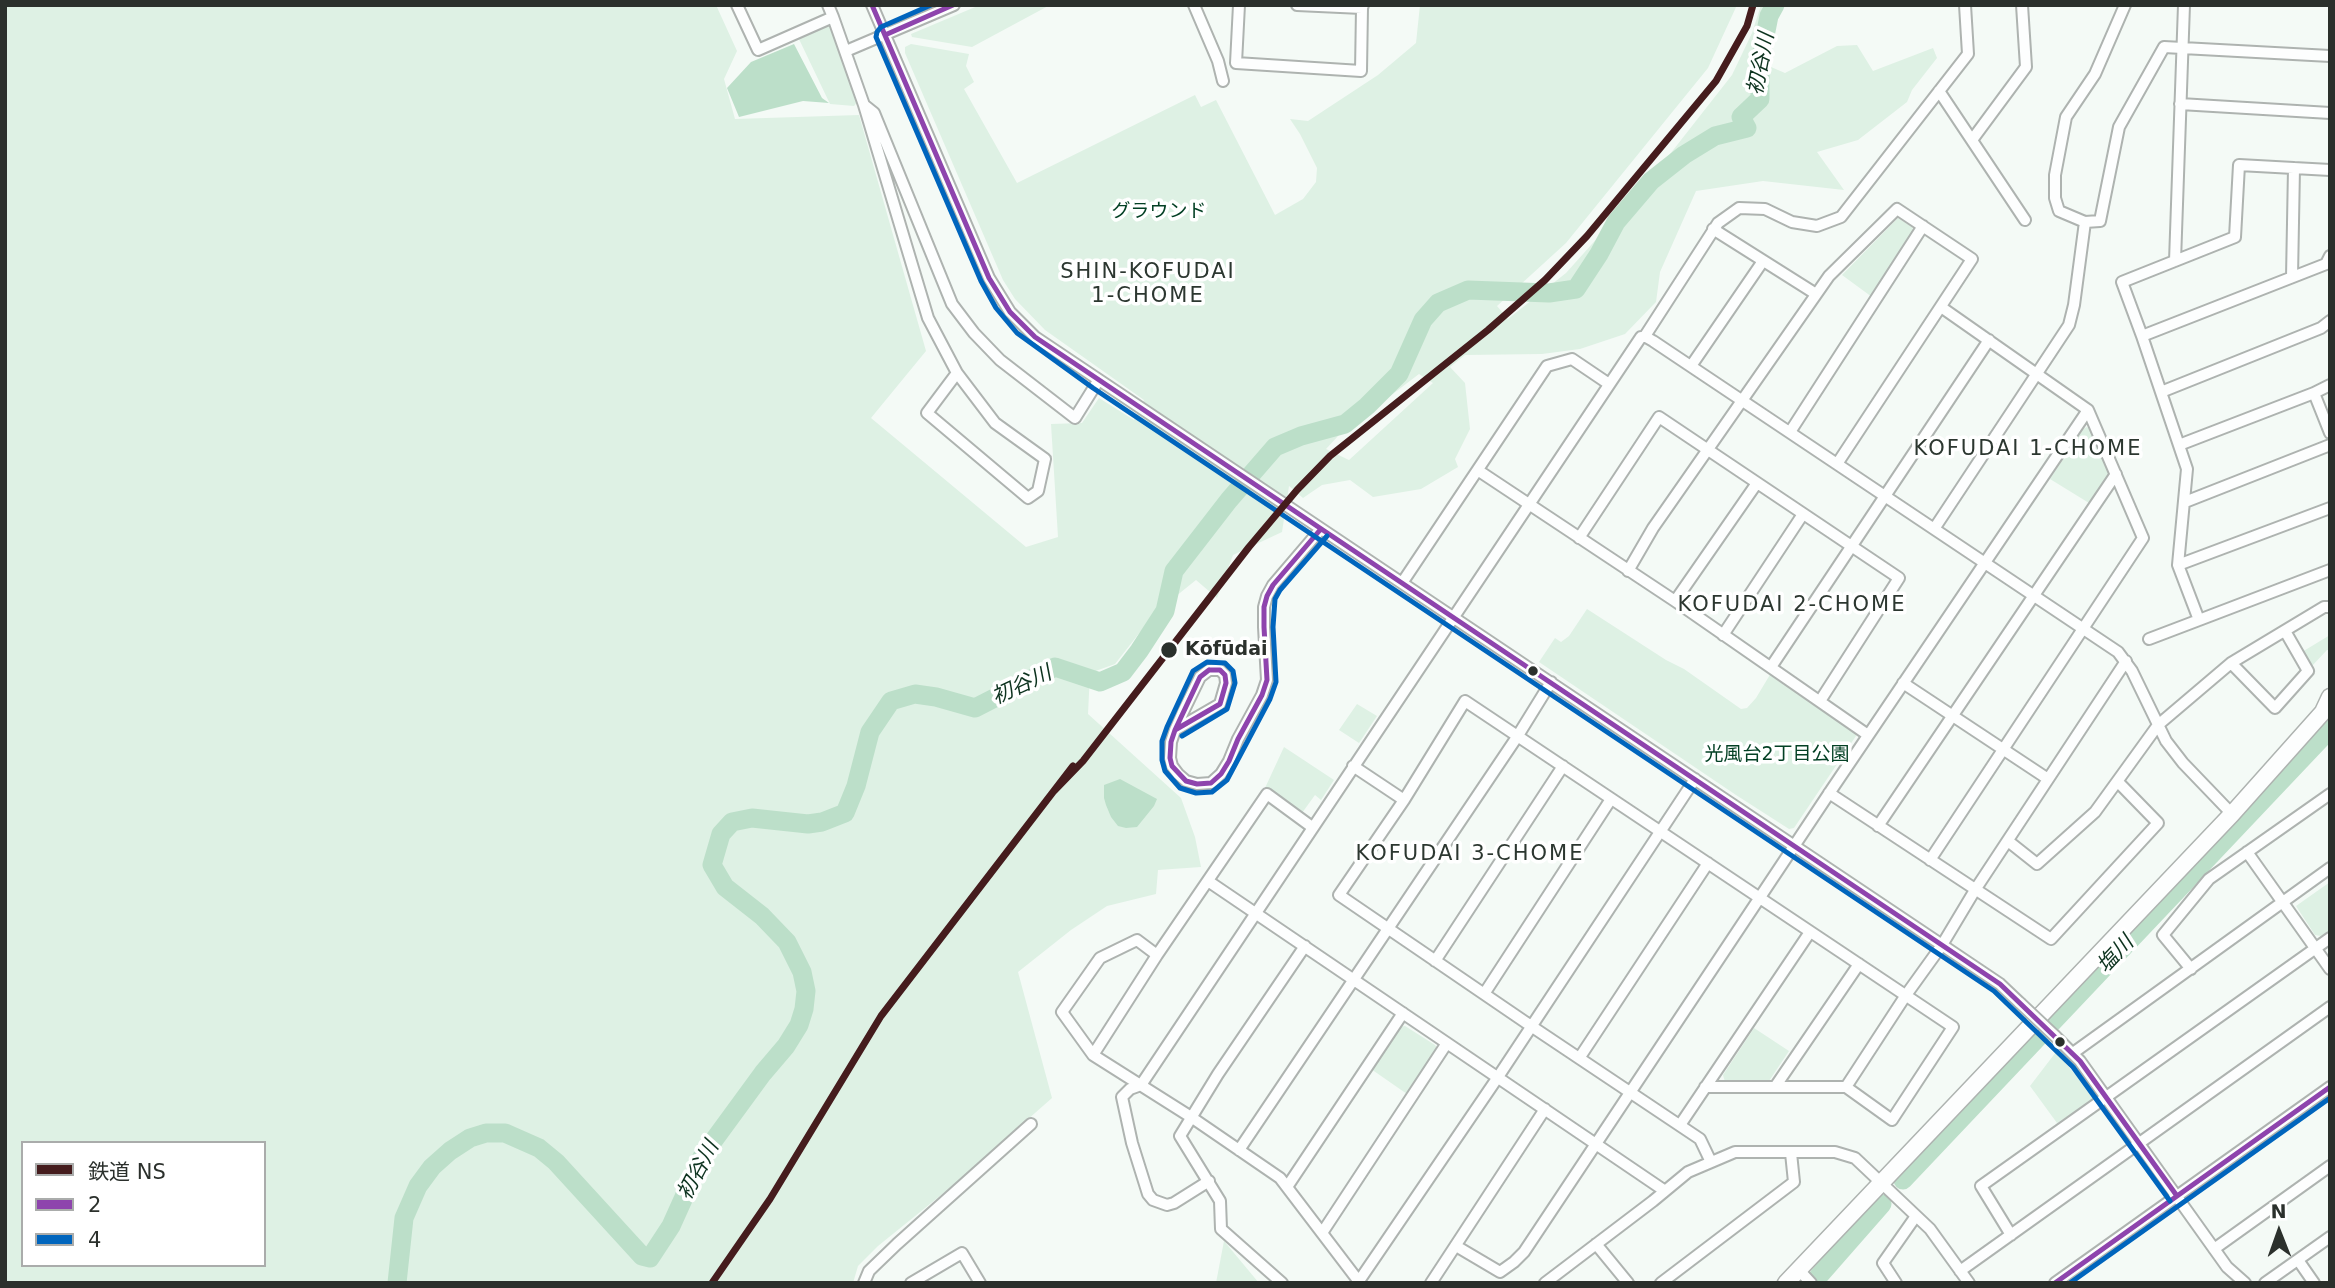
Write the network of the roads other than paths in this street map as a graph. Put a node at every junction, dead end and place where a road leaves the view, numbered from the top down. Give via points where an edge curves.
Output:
1 (737, 5) edge
2 (828, 5) edge
3 (872, 5) edge
4 (954, 5) edge
5 (1194, 5) edge
6 (1238, 5) edge
7 (1297, 5) edge
8 (1965, 5) edge
9 (2022, 5) edge
10 (2125, 5) edge
11 (2184, 5) edge
12 (1362, 7) edge
13 (833, 17) junction
14 (885, 35) junction
15 (2182, 47) junction
16 (846, 51) junction
17 (2330, 56) edge
18 (1223, 81) dead end
19 (1939, 91) junction
20 (2180, 104) junction
21 (864, 105) junction
22 (2330, 113) edge
23 (1972, 140) junction
24 (2294, 168) junction
25 (2330, 170) edge
26 (2025, 220) dead end
27 (2085, 222) junction
28 (1923, 226) junction
29 (1713, 229) junction
30 (1763, 261) junction
31 (2175, 261) junction
32 (2328, 262) edge
33 (2292, 277) junction
34 (1816, 294) junction
35 (1941, 307) junction
36 (2330, 321) edge
37 (1645, 336) junction
38 (2142, 336) junction
39 (1989, 340) junction
40 (1691, 366) junction
41 (957, 373) junction
42 (2037, 374) junction
43 (1098, 381) junction
44 (1608, 384) junction
45 (2330, 385) edge
46 (2161, 392) junction
47 (2314, 393) junction
48 (1742, 400) junction
49 (2088, 410) junction
50 (1790, 432) junction
51 (2330, 433) edge
52 (2179, 445) junction
53 (2330, 445) edge
54 (1707, 450) junction
55 (1837, 464) junction
56 (1479, 471) junction
57 (2116, 474) junction
58 (1757, 483) junction
59 (1885, 496) junction
60 (2185, 502) junction
61 (1528, 504) junction
62 (2330, 508) edge
63 (1803, 514) junction
64 (1934, 528) junction
65 (1321, 530) junction
66 (1578, 538) junction
67 (1851, 547) junction
68 (1985, 562) junction
69 (2178, 565) junction
70 (2330, 570) edge
71 (1628, 571) junction
72 (1402, 583) junction
73 (2034, 594) junction
74 (1675, 601) junction
75 (2330, 607) edge
76 (1452, 617) junction
77 (2199, 621) junction
78 (2084, 628) junction
79 (2285, 631) junction
80 (1723, 635) junction
81 (2149, 639) dead end
82 (2126, 661) junction
83 (2231, 663) junction
84 (1771, 667) junction
85 (1550, 682) junction
86 (1903, 683) junction
87 (2330, 697) edge
88 (1820, 701) junction
89 (1953, 715) junction
90 (2158, 725) junction
91 (1175, 730) junction
92 (1868, 734) junction
93 (1517, 737) junction
94 (2003, 749) junction
95 (1353, 766) junction
96 (1563, 766) junction
97 (1695, 779) junction
98 (2048, 779) junction
99 (2118, 782) junction
100 (1829, 793) junction
101 (2330, 794) edge
102 (1611, 799) junction
103 (1404, 800) junction
104 (2232, 814) junction
105 (1878, 826) junction
106 (1312, 827) junction
107 (1660, 831) junction
108 (2008, 841) junction
109 (1795, 846) junction
110 (2247, 852) junction
111 (1930, 860) junction
112 (1708, 863) junction
113 (2330, 869) edge
114 (1208, 881) junction
115 (1975, 890) junction
116 (1760, 898) junction
117 (2282, 902) junction
118 (1255, 913) junction
119 (1387, 929) junction
120 (1810, 932) junction
121 (2330, 938) edge
122 (1942, 945) junction
123 (1305, 946) junction
124 (2315, 948) junction
125 (1157, 955) junction
126 (1435, 961) junction
127 (1859, 964) junction
128 (2190, 969) junction
129 (2330, 969) edge
130 (1353, 979) junction
131 (1484, 994) junction
132 (1906, 995) junction
133 (2330, 1007) edge
134 (1403, 1013) junction
135 (1531, 1026) junction
136 (1447, 1043) junction
137 (2073, 1053) junction
138 (1093, 1055) junction
139 (1580, 1058) junction
140 (1498, 1077) junction
141 (1141, 1085) junction
142 (1705, 1087) junction
143 (1775, 1087) junction
144 (1846, 1087) junction
145 (2330, 1087) edge
146 (1631, 1092) junction
147 (2106, 1098) junction
148 (1545, 1109) junction
149 (1191, 1118) junction
150 (1031, 1124) dead end
151 (1680, 1125) junction
152 (1597, 1143) junction
153 (2139, 1143) junction
154 (1239, 1150) junction
155 (1791, 1153) junction
156 (1711, 1162) junction
157 (2330, 1166) edge
158 (1209, 1181) junction
159 (1881, 1181) junction
160 (1287, 1187) junction
161 (1665, 1191) junction
162 (2177, 1196) junction
163 (1916, 1216) junction
164 (1322, 1233) junction
165 (2011, 1235) junction
166 (2330, 1237) edge
167 (1596, 1244) junction
168 (1455, 1246) junction
169 (2214, 1249) junction
170 (2298, 1260) junction
171 (1798, 1269) junction
172 (1960, 1271) junction
173 (916, 1281) edge
174 (1359, 1282) edge
175 (864, 1283) edge
176 (980, 1283) edge
177 (1282, 1283) edge
178 (1431, 1283) edge
179 (1545, 1283) edge
180 (1628, 1283) edge
181 (1661, 1283) edge
182 (1786, 1283) edge
183 (1811, 1283) edge
184 (1896, 1283) edge
185 (1969, 1283) edge
186 (2055, 1283) edge
187 (2245, 1283) edge
188 (2265, 1283) edge
189 (2314, 1283) edge

1 - 13 street via 758,50
2 - 13 street
3 - 14 street
4 - 14 street
5 - 18 street
6 - 12 street via 1236,63 1361,71
7 - 12 street
8 - 19 street via 1968,54
9 - 23 street via 2026,67
10 - 27 street via 2095,74 2066,117 2055,175 2059,211
11 - 15 street
13 - 16 street
14 - 16 street
14 - 43 street via 994,289 1034,337
15 - 17 street
15 - 20 street
15 - 27 street via 2164,47 2119,127 2100,221
16 - 21 street
19 - 23 street
19 - 29 street via 1841,217 1817,226 1792,222 1765,209 1739,208
20 - 22 street
20 - 31 street
21 - 41 street via 928,318
21 - 43 street via 874,113 952,304 974,333 1000,360 1075,418
23 - 26 street
24 - 25 street
24 - 31 street via 2239,165 2235,237
24 - 33 street
27 - 42 street via 2069,325
28 - 34 street via 1897,209 1829,275
28 - 35 street via 1972,259
28 - 50 street
29 - 30 street
29 - 37 street
30 - 34 street
30 - 40 street
31 - 38 street via 2122,282
32 - 33 street
33 - 38 street
34 - 48 street
35 - 39 street
35 - 55 street
36 - 46 street
37 - 40 street
37 - 44 street
38 - 46 street
39 - 42 street
39 - 59 street
40 - 48 street
41 - 41 street via 995,423 1045,459 1038,491 1028,498 927,413
42 - 49 street
42 - 64 street
43 - 65 street
44 - 56 street via 1572,359 1547,366
44 - 61 street
45 - 47 street
46 - 52 street
47 - 51 street
47 - 52 street
48 - 50 street
48 - 54 street
49 - 57 street
49 - 68 street
50 - 55 street
52 - 60 street via 2187,469
53 - 60 street
54 - 58 street
54 - 66 street via 1659,417
54 - 71 street
55 - 59 street
56 - 61 street
56 - 72 street
57 - 73 street
57 - 78 street via 2143,538
58 - 63 street
58 - 74 street
59 - 64 street
59 - 67 street
60 - 69 street
61 - 66 street
61 - 76 street
62 - 69 street
63 - 67 street
63 - 80 street
64 - 68 street
65 - 72 street
65 - 91 street via 1266,596 1267,680 1229,761 1211,783 1186,781 1172,766
66 - 71 street
67 - 84 street
67 - 88 street via 1899,578
68 - 73 street
68 - 86 street
69 - 77 street
70 - 77 street
71 - 74 street
72 - 76 street
73 - 78 street
73 - 89 street
74 - 80 street
75 - 79 street
76 - 85 street
76 - 95 street
77 - 81 street
78 - 82 street
78 - 94 street
79 - 83 street
79 - 83 street via 2308,671 2275,708
80 - 84 street
82 - 90 street
82 - 98 street
83 - 90 street
84 - 88 street
85 - 93 street
85 - 97 street
86 - 89 street
86 - 92 street
87 - 104 highway via 2323,712
88 - 92 street
89 - 94 street
89 - 105 street
90 - 99 street
90 - 104 street via 2175,753
91 - 91 street via 1200,677 1209,670 1220,670 1226,683 1220,704
92 - 100 street
93 - 96 street
93 - 103 street via 1465,701
93 - 119 street
94 - 98 street
94 - 111 street
95 - 103 street
95 - 106 street
96 - 102 street
96 - 126 street
97 - 107 street
97 - 109 street
98 - 108 street
99 - 108 street via 2095,813 2037,864
99 - 115 street via 2158,823 2051,939
100 - 105 street
100 - 109 street
101 - 110 street
102 - 107 street
102 - 131 street
103 - 119 street via 1339,895
104 - 159 highway
105 - 111 street
106 - 114 street via 1267,794
106 - 118 street
107 - 112 street
107 - 135 street
108 - 115 street
109 - 116 street
109 - 122 street
110 - 117 street
110 - 128 street via 2209,879 2163,935
111 - 115 street
112 - 116 street
112 - 139 street
113 - 117 street
114 - 118 street
114 - 125 street
115 - 122 street
116 - 120 street
116 - 146 street
117 - 124 street
117 - 128 street
118 - 123 street
118 - 141 street
119 - 126 street
119 - 130 street
120 - 127 street
120 - 142 street
121 - 124 street
122 - 132 street
122 - 137 street, bridge via 2000,984
123 - 130 street
123 - 149 street
124 - 129 street
124 - 147 street
125 - 138 street
125 - 138 street via 1137,940 1100,958 1062,1012
126 - 131 street
127 - 132 street
127 - 143 street
128 - 137 street
130 - 134 street
130 - 154 street
131 - 135 street
132 - 144 street
132 - 144 street via 1953,1027 1892,1120
133 - 153 street
134 - 136 street
134 - 160 street
135 - 139 street
135 - 140 street
136 - 140 street
136 - 164 street
137 - 147 street
138 - 141 street
139 - 146 street
140 - 148 street
140 - 174 street
141 - 149 street
141 - 158 street via 1122,1097 1148,1194 1167,1205
142 - 143 street
142 - 151 street
143 - 144 street
145 - 162 street
146 - 151 street
146 - 152 street
147 - 153 street
147 - 165 street via 1981,1186
148 - 152 street
148 - 168 street
149 - 154 street
149 - 158 street via 1180,1136
150 - 175 street via 869,1271
151 - 156 street via 1700,1139
152 - 161 street
152 - 168 street via 1514,1262 1500,1272
153 - 162 street
153 - 165 street
154 - 160 street
155 - 156 street via 1735,1152
155 - 159 street via 1846,1154
155 - 181 street via 1794,1182
156 - 161 street via 1688,1171
157 - 169 street
158 - 177 street via 1220,1201 1221,1229
159 - 163 street
159 - 171 highway
160 - 164 street
161 - 167 street
162 - 169 street
162 - 186 street
163 - 172 street
163 - 184 street via 1883,1263
164 - 174 street
165 - 172 street
166 - 170 street
167 - 179 street
167 - 180 street
168 - 178 street
169 - 187 street
170 - 188 street
170 - 189 street
171 - 182 highway
171 - 183 street
172 - 185 street
173 - 176 street via 962,1253

